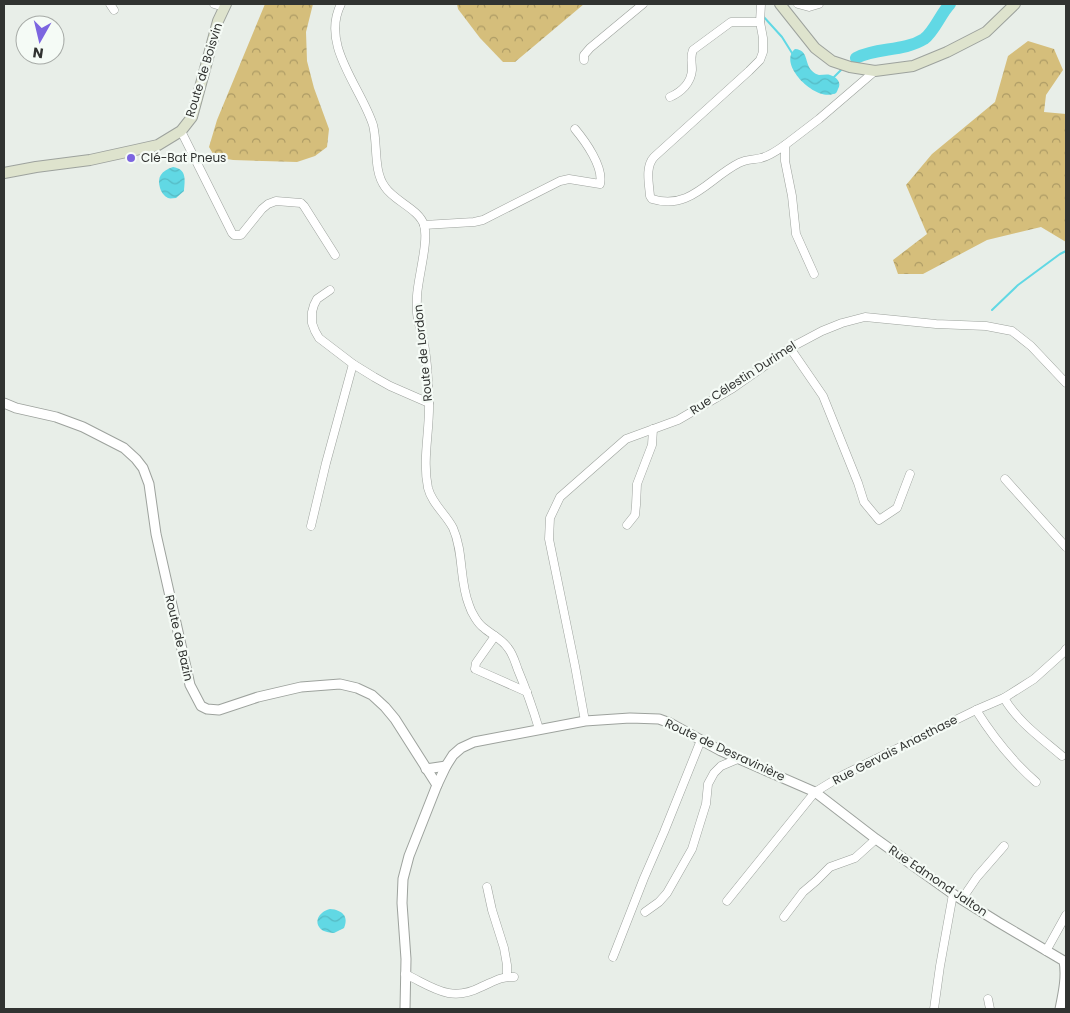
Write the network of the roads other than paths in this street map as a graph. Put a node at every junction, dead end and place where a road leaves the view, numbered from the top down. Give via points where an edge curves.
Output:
1 (341, 4) edge
2 (643, 4) edge
3 (761, 4) edge
4 (780, 4) edge
5 (798, 4) edge
6 (819, 4) edge
7 (1015, 4) edge
8 (221, 5) edge
9 (760, 22) junction
10 (584, 60) dead end
11 (875, 71) junction
12 (670, 97) dead end
13 (575, 129) dead end
14 (181, 131) junction
15 (785, 145) junction
16 (4, 173) edge
17 (424, 225) junction
18 (335, 255) dead end
19 (814, 274) dead end
20 (330, 290) dead end
21 (790, 348) junction
22 (353, 364) junction
23 (1066, 383) edge
24 (429, 403) junction
25 (4, 404) edge
26 (653, 429) junction
27 (910, 474) dead end
28 (1005, 479) dead end
29 (627, 525) dead end
30 (311, 526) dead end
31 (1066, 548) edge
32 (495, 636) junction
33 (1066, 652) edge
34 (528, 692) junction
35 (1004, 698) junction
36 (976, 710) junction
37 (585, 721) junction
38 (539, 729) junction
39 (701, 740) junction
40 (1062, 756) dead end
41 (740, 758) junction
42 (446, 766) junction
43 (426, 769) junction
44 (1036, 782) dead end
45 (437, 785) junction
46 (815, 792) junction
47 (876, 839) junction
48 (1004, 846) dead end
49 (487, 887) dead end
50 (953, 894) junction
51 (962, 899) junction
52 (728, 902) dead end
53 (645, 912) dead end
54 (1066, 915) edge
55 (784, 918) dead end
56 (1046, 951) junction
57 (613, 958) dead end
58 (1065, 961) edge
59 (405, 974) junction
60 (988, 999) dead end
61 (405, 1009) edge
62 (934, 1009) edge
63 (990, 1009) edge
64 (1060, 1009) edge

1 - 17 street via 335,24 336,40 344,66 373,127 380,179 385,188 419,216
2 - 10 street via 590,48 584,54
3 - 9 street
4 - 11 main road via 815,48 832,61
5 - 6 street
7 - 11 main road via 986,32 947,52 913,66
8 - 14 main road, Route de Boisvin via 192,117
9 - 12 street via 731,22 693,50 689,80 679,93
9 - 15 street via 763,38 760,60 654,156 648,171 650,196 664,202 692,196 731,167 770,155
11 - 15 street
13 - 17 street via 590,148 601,178 600,184 569,179 560,181 482,220
14 - 16 main road, Route de Boisvin via 158,145 131,152
14 - 18 street via 234,235 242,234 268,204 276,201 300,203
15 - 19 street via 796,234
17 - 24 street, Route de Lordon via 417,317 425,350
20 - 22 street via 317,299 312,322 319,338
21 - 23 street, Rue Célestin Durimel via 822,331 865,317 986,326 1012,331
21 - 26 street, Rue Célestin Durimel via 733,388 678,420
21 - 27 street via 824,396 864,502 879,520 896,508
22 - 24 street via 390,386
22 - 30 street
24 - 32 street, Route de Lordon via 425,468 428,491 452,527 458,543 469,606 481,627
25 - 43 street, Route de Bazin via 83,427 124,448 143,468 188,676 201,706 219,710 301,687 340,684 357,688 385,706
26 - 29 street via 652,445 637,484 635,516
26 - 37 street, Rue Célestin Durimel via 626,439 560,497 550,518 549,539
28 - 31 street
32 - 34 street, Route de Lordon via 510,650
32 - 34 street via 475,669
33 - 35 street, Rue Gervais Anasthase via 1034,679
34 - 38 street, Route de Lordon
35 - 36 street, Rue Gervais Anasthase
35 - 40 street via 1031,731
36 - 44 street via 1004,750
36 - 46 street, Rue Gervais Anasthase via 842,775
37 - 38 street, Route de Desravinière
37 - 39 street, Route de Desravinière via 659,719
38 - 42 street, Route de Desravinière via 474,742 461,748
39 - 41 street, Route de Desravinière
39 - 57 street
41 - 46 street, Route de Desravinière
41 - 53 street via 721,766 714,773 708,784 704,812 692,849 667,893
42 - 43 street
42 - 45 street, Route de Desravinière
43 - 45 street, Route de Bazin
45 - 59 street, Route de Desravinière via 403,879
46 - 47 street, Rue Edmond Jalton
46 - 52 street, Rue Gervais Anasthase
47 - 50 street, Rue Edmond Jalton
47 - 55 street via 855,858 830,867 803,892
48 - 51 street
49 - 59 street via 511,977 500,978 472,992 452,995
50 - 51 street, Rue Edmond Jalton
50 - 62 street
51 - 56 street, Rue Edmond Jalton
54 - 56 street
56 - 58 street, Rue Edmond Jalton
58 - 64 street
59 - 61 street, Route de Desravinière
60 - 63 street

